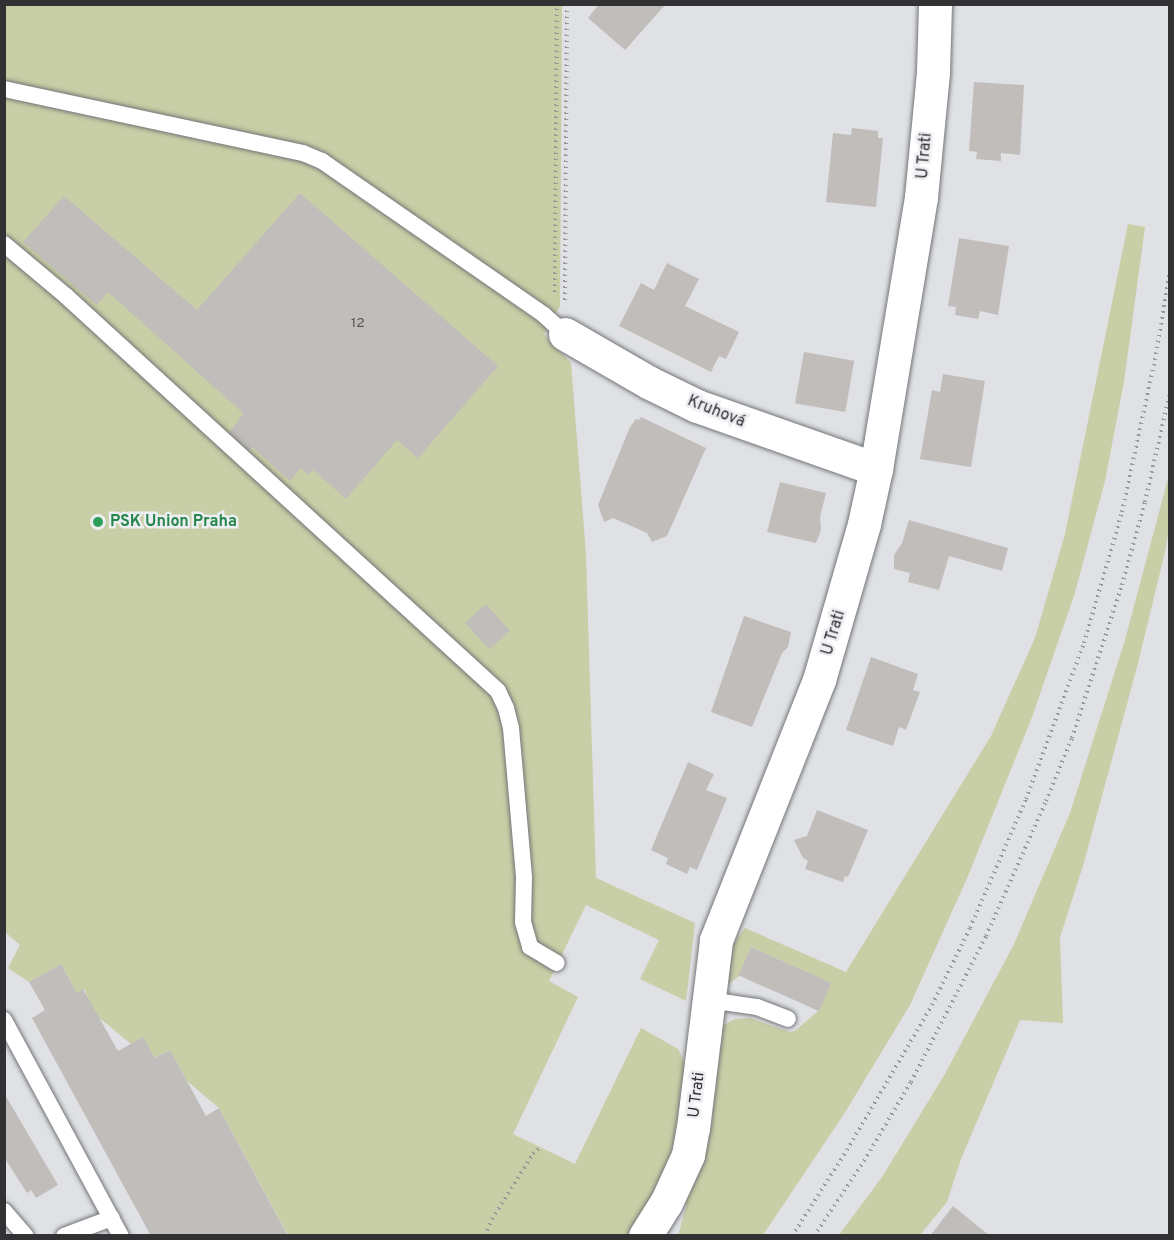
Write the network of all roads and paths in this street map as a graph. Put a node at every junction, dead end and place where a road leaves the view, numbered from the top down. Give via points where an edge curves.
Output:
1 (557, 4) edge
2 (567, 4) edge
3 (935, 4) edge
4 (4, 89) edge
5 (4, 244) edge
6 (1170, 270) edge
7 (554, 324) junction
8 (1170, 392) edge
9 (876, 469) junction
10 (557, 963) dead end
11 (709, 1000) junction
12 (788, 1019) dead end
13 (4, 1020) edge
14 (540, 1148) dead end
15 (4, 1211) edge
16 (112, 1218) junction
17 (26, 1236) edge
18 (64, 1236) edge
19 (121, 1236) edge
20 (485, 1236) edge
21 (645, 1236) edge
22 (792, 1236) edge
23 (814, 1236) edge

1 - 7 path
2 - 7 path
3 - 9 street, U Trati via 921,197
4 - 7 lane via 303,153 322,161
5 - 10 lane via 66,296 498,691 511,728 524,878 523,922 530,948
6 - 22 path via 1122,512 1084,643 1026,799 932,1005 848,1150
7 - 9 street, Kruhová via 697,406
8 - 23 path via 1122,585 1072,738 1046,801 986,936 911,1082
9 - 11 street, U Trati via 839,619 819,680 716,940
11 - 12 lane via 757,1007
11 - 21 street, U Trati via 688,1155 666,1203
13 - 16 lane
14 - 20 path via 492,1219
15 - 17 lane
16 - 18 lane
16 - 19 lane

